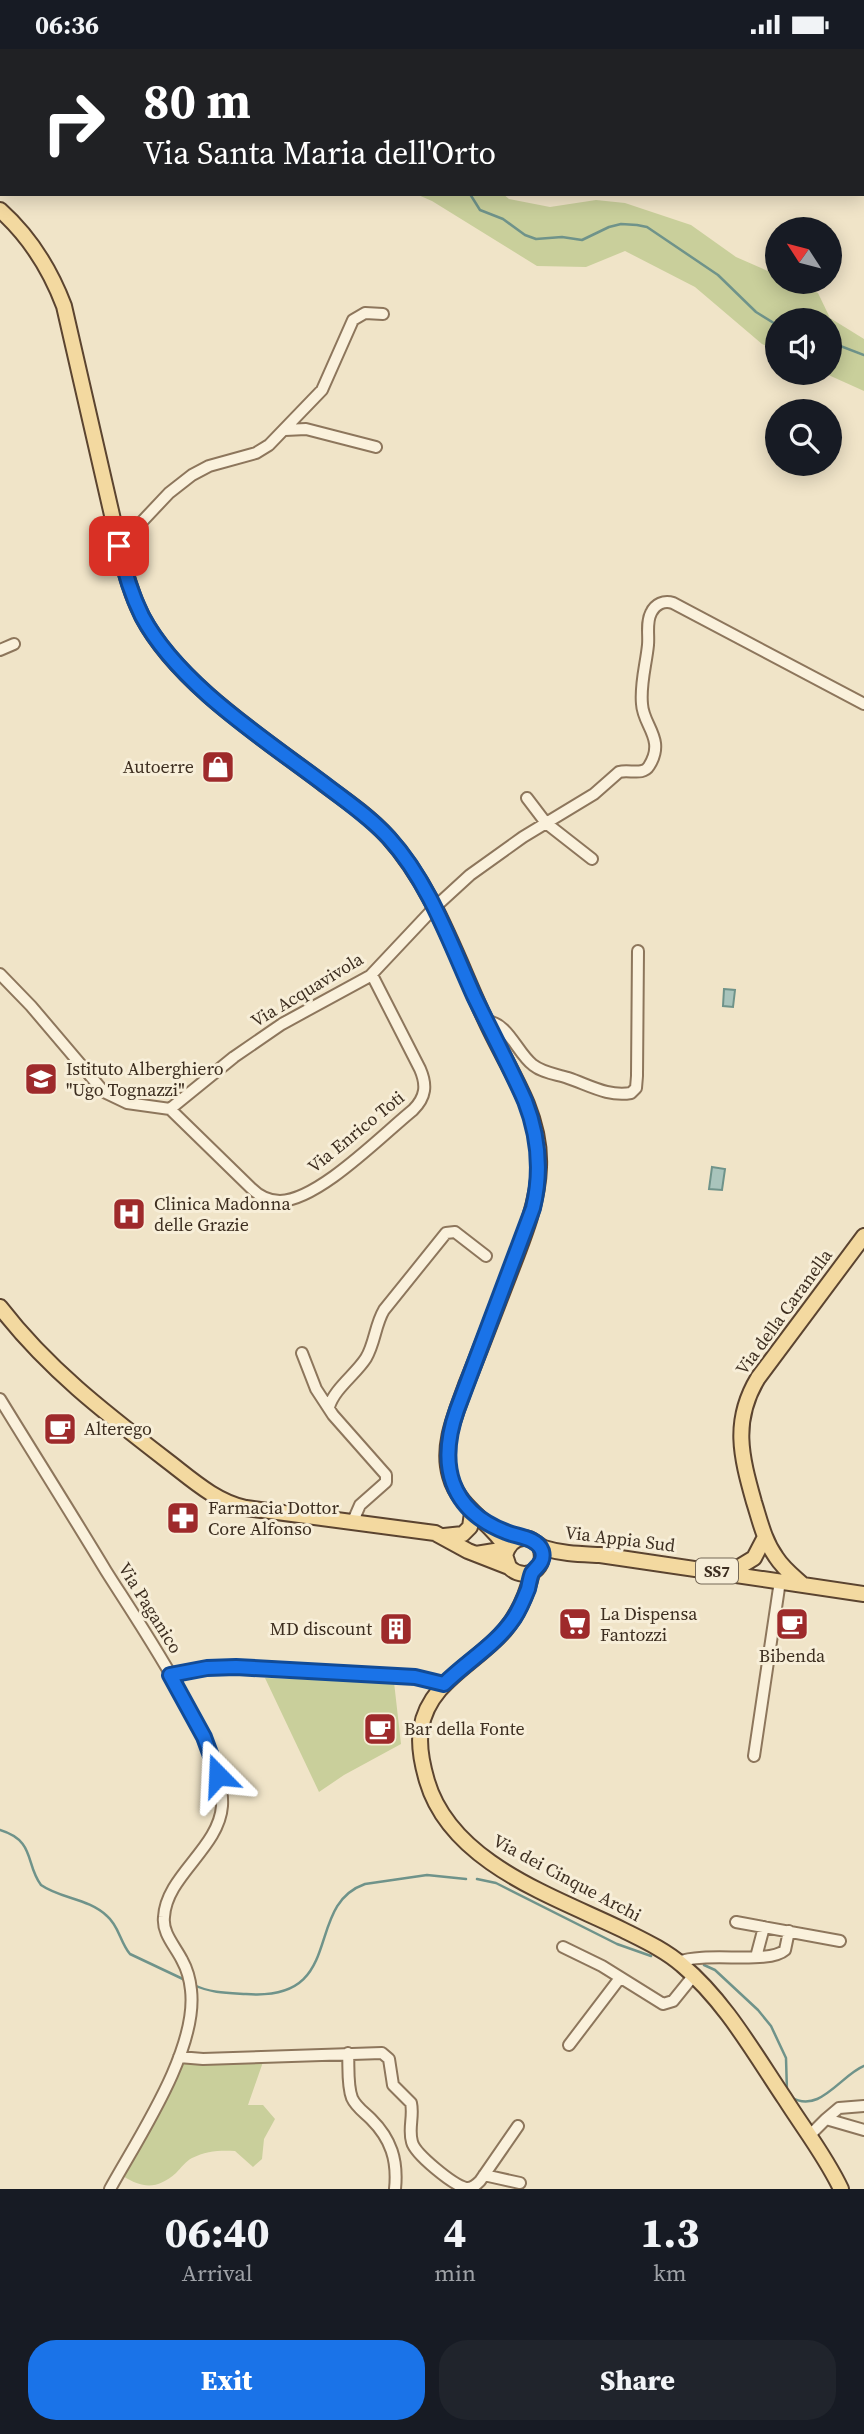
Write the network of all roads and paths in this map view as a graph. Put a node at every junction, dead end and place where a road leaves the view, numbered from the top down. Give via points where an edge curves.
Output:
1 (0, 210) edge
2 (383, 314) dead end
3 (285, 429) junction
4 (376, 447) dead end
5 (119, 546) junction
6 (13, 644) dead end
7 (0, 650) edge
8 (864, 704) edge
9 (527, 798) dead end
10 (546, 823) junction
11 (592, 859) dead end
12 (434, 908) junction
13 (638, 951) dead end
14 (0, 974) edge
15 (372, 975) junction
16 (486, 1021) junction
17 (170, 1109) junction
18 (864, 1236) edge
19 (486, 1256) dead end
20 (0, 1307) edge
21 (302, 1353) dead end
22 (0, 1399) edge
23 (329, 1408) junction
24 (472, 1513) junction
25 (353, 1521) junction
26 (488, 1523) junction
27 (444, 1536) junction
28 (765, 1537) junction
29 (522, 1538) junction
30 (539, 1545) junction
31 (507, 1549) junction
32 (476, 1553) junction
33 (569, 1554) junction
34 (537, 1569) junction
35 (511, 1570) junction
36 (729, 1573) junction
37 (773, 1579) junction
38 (802, 1584) junction
39 (864, 1594) edge
40 (518, 1610) junction
41 (170, 1675) junction
42 (444, 1684) junction
43 (754, 1756) dead end
44 (736, 1922) dead end
45 (764, 1927) junction
46 (789, 1931) junction
47 (840, 1941) dead end
48 (563, 1947) dead end
49 (756, 1957) junction
50 (678, 1962) junction
51 (694, 1975) junction
52 (620, 1978) junction
53 (569, 2045) dead end
54 (348, 2053) junction
55 (179, 2057) junction
56 (864, 2106) edge
57 (826, 2119) junction
58 (518, 2126) dead end
59 (864, 2130) edge
60 (809, 2136) junction
61 (484, 2175) junction
62 (520, 2183) dead end
63 (110, 2189) edge
64 (395, 2189) edge
65 (841, 2189) edge

1 - 5 main road, SS7 via 37,253 64,306
2 - 3 street via 365,313 355,318 325,384
3 - 4 street via 306,429
3 - 5 street via 259,452 209,466 188,478
5 - 12 main road, SS7 via 139,611 172,659 206,693 381,830 406,860
6 - 7 street
8 - 10 street, Via Acquavivola via 673,603 661,602 649,616 642,678 643,711 655,739 650,765 643,771 619,772 597,792
9 - 10 street
10 - 11 street
10 - 12 street, Via Acquavivola via 476,870
12 - 15 street, Via Acquavivola
12 - 16 main road, SS7
13 - 16 street via 638,1076 631,1093 602,1091 541,1070 501,1027
14 - 17 street via 107,1094 127,1103
15 - 17 street, Via Acquavivola via 277,1027
15 - 17 street, Via Enrico Toti via 422,1072 424,1094 413,1110 324,1183 289,1199 265,1198
16 - 24 main road, SS7 via 528,1107 539,1170 528,1223 448,1443 449,1475
18 - 28 main road, Via della Caranella via 758,1378 743,1412 742,1455
19 - 23 street via 457,1233 446,1233 381,1315 369,1352
20 - 25 main road via 38,1353 82,1394 221,1499 246,1508
21 - 23 street
22 - 41 street, Via Paganico
23 - 25 street via 390,1477 360,1505
24 - 26 main road, SS7
24 - 27 main road via 467,1531
25 - 27 main road
26 - 29 main road, SS7
26 - 31 main road, SS7
27 - 32 main road
28 - 36 main road via 751,1562
28 - 37 main road, Via della Caranella
28 - 38 main road, Via della Caranella via 780,1563
29 - 30 main road, SS7
29 - 31 main road
30 - 33 main road, Via Appia Sud / SS7
30 - 34 main road via 542,1558
31 - 32 main road
31 - 35 main road, SS7
32 - 35 main road
33 - 34 main road, SS7
33 - 36 main road, Via Appia Sud / SS7
34 - 35 main road, SS7 via 526,1575
34 - 40 main road, Via dei Cinque Archi
35 - 40 main road via 519,1588
36 - 37 main road, Via Appia Sud / SS7
37 - 38 main road, Via Appia Sud / SS7
37 - 43 street
38 - 39 main road, Via Appia Sud / SS7
40 - 42 main road, Via dei Cinque Archi via 493,1643
41 - 42 street via 236,1667 415,1677
41 - 55 street, Via Paganico via 207,1745 222,1799 214,1831 179,1881 164,1912 166,1932 185,1965 192,2000
42 - 50 main road, Via dei Cinque Archi via 425,1713 420,1747 433,1798 452,1830 506,1871
44 - 45 street
45 - 46 street
45 - 49 street
46 - 47 street
46 - 49 street via 782,1954
48 - 52 street
49 - 50 street via 700,1956
50 - 51 main road, Via dei Cinque Archi
51 - 52 street via 666,2004
51 - 60 main road, Via dei Cinque Archi
52 - 53 street
54 - 55 street
54 - 61 street via 377,2051 387,2056 393,2085 411,2103 411,2137 420,2155 464,2187 473,2187
54 - 64 street via 352,2098 391,2145 397,2167
55 - 63 street, Via Paganico
56 - 57 street via 839,2108
57 - 59 street
57 - 60 street
58 - 61 street
60 - 65 main road, Via dei Cinque Archi
61 - 62 street

